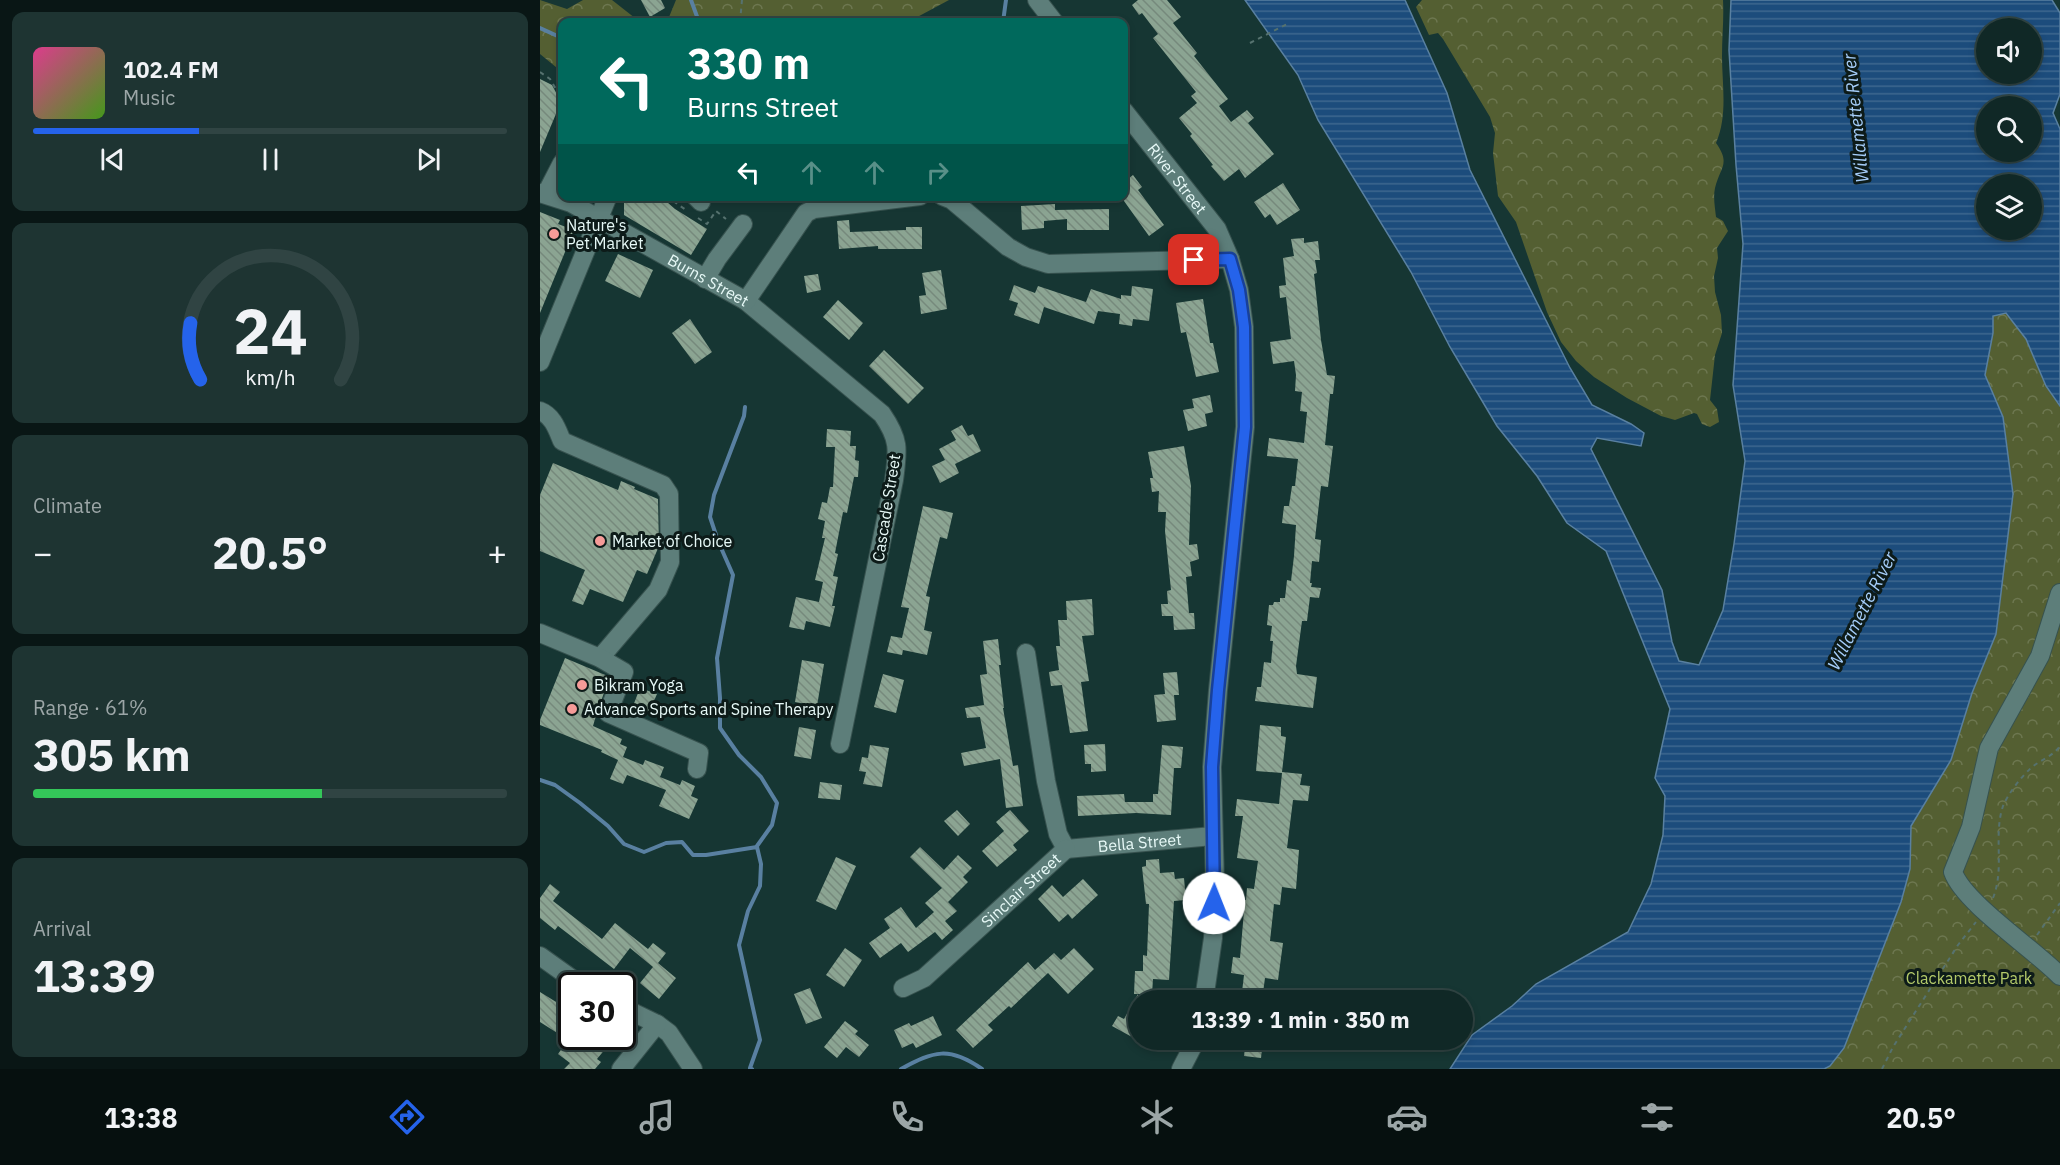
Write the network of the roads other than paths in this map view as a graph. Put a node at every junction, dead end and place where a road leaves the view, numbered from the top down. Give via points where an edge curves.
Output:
1 (1037, 0) edge
2 (1051, 18) edge
3 (1128, 116) edge
4 (558, 170) edge
5 (543, 194) edge
6 (558, 199) edge
7 (563, 201) edge
8 (606, 201) edge
9 (879, 201) edge
10 (953, 201) edge
11 (598, 220) junction
12 (743, 224) dead end
13 (1230, 259) junction
14 (705, 279) junction
15 (746, 301) junction
16 (540, 362) edge
17 (540, 411) edge
18 (2060, 593) edge
19 (540, 633) edge
20 (1026, 653) dead end
21 (607, 662) junction
22 (840, 744) dead end
23 (697, 769) dead end
24 (1213, 836) junction
25 (1066, 849) junction
26 (540, 957) edge
27 (562, 972) edge
28 (2060, 976) edge
29 (903, 988) dead end
30 (1205, 990) edge
31 (636, 1014) edge
32 (657, 1024) junction
33 (1191, 1050) edge
34 (621, 1069) edge
35 (693, 1069) edge
36 (1181, 1069) edge

1 - 2 street
3 - 13 street, River Street via 1217,229
4 - 5 street
5 - 6 street, Burns Street
7 - 11 street, Burns Street
8 - 11 street
9 - 15 street, Burns Street via 806,213
10 - 13 street via 1008,247 1048,264
11 - 14 street, Burns Street
11 - 16 street
12 - 14 street
13 - 24 street, River Street via 1244,327 1245,427 1217,701 1212,767
14 - 15 street, Burns Street
15 - 22 street, Cascade Street via 882,414 894,431 894,480
17 - 21 street via 552,420 562,441 663,484 669,494 670,562 658,590
18 - 28 street via 2040,656 1989,748 1971,827 1953,872 1961,888 1984,911
19 - 21 street
20 - 25 street, Sinclair Street via 1046,781 1058,834
21 - 23 street via 624,672 608,713 699,753
24 - 25 street, Bella Street
24 - 30 street, River Street via 1213,938
25 - 29 street, Sinclair Street via 924,978
26 - 27 street
31 - 32 street
32 - 34 street
32 - 35 street via 669,1033
33 - 36 street

